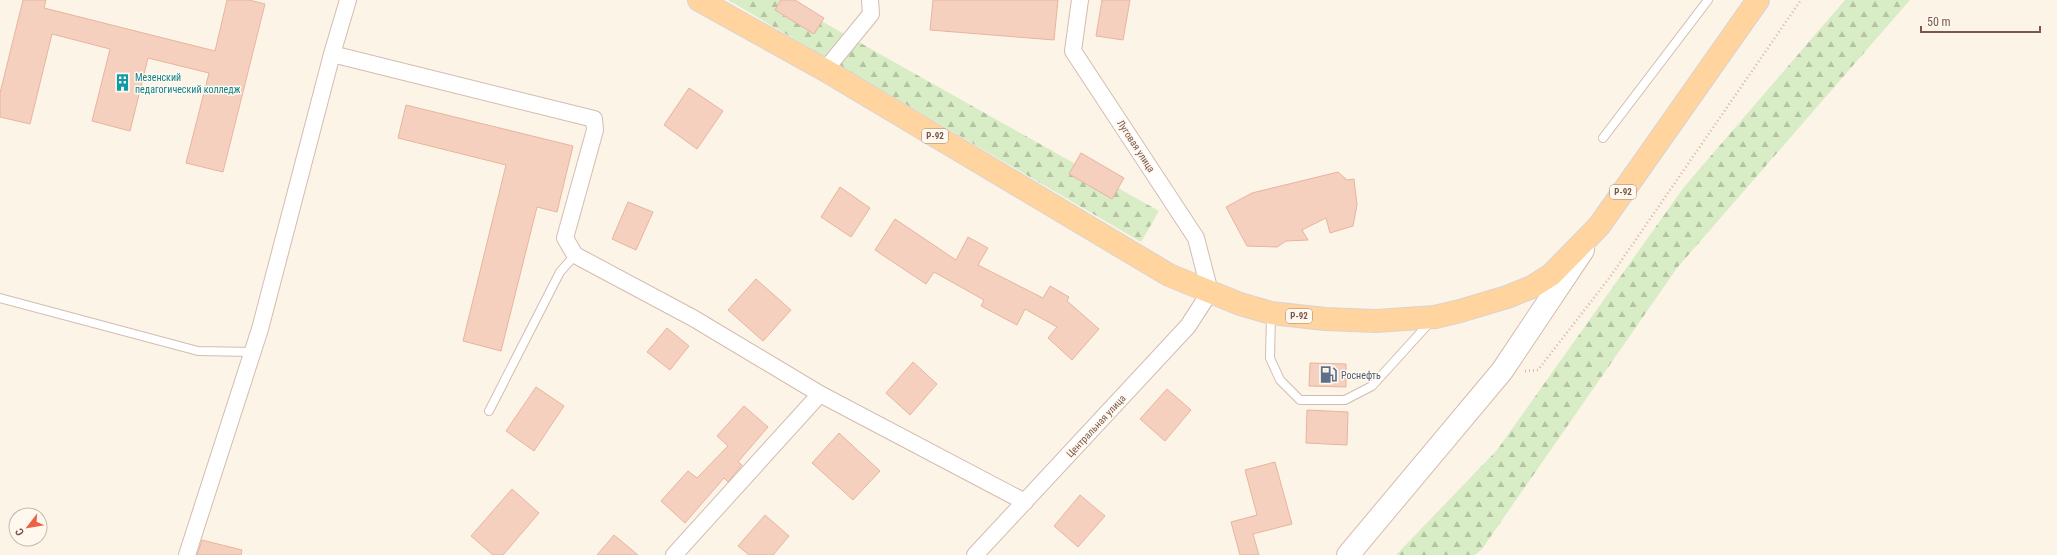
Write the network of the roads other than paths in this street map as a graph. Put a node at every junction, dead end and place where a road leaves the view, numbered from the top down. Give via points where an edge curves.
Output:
1 (348, 0) edge
2 (699, 0) edge
3 (870, 0) edge
4 (1080, 0) edge
5 (1708, 0) edge
6 (1755, 1) edge
7 (332, 54) junction
8 (825, 70) junction
9 (1603, 138) dead end
10 (1599, 226) junction
11 (575, 255) junction
12 (1210, 292) junction
13 (0, 298) edge
14 (1271, 313) junction
15 (1435, 317) junction
16 (252, 352) junction
17 (820, 394) junction
18 (489, 411) dead end
19 (1025, 502) junction
20 (187, 555) edge
21 (674, 555) edge
22 (975, 555) edge
23 (1348, 555) edge

1 - 7 street
2 - 8 main road, Р-92
3 - 8 street via 871,14
4 - 12 street, Луговая улица via 1074,51 1196,238
5 - 9 lane
6 - 10 main road, Р-92
7 - 11 street via 594,119 595,130 565,238
7 - 16 street
8 - 12 main road, Р-92 via 1169,275
10 - 15 main road, Р-92 via 1551,275 1532,287 1507,297
10 - 23 street via 1502,371
11 - 17 street via 693,318
11 - 18 lane via 560,272
12 - 14 main road, Р-92
12 - 19 street, Центральная улица via 1188,326
13 - 16 lane via 198,351
14 - 15 main road, Р-92 via 1376,321
14 - 15 lane via 1270,358 1280,380 1300,400 1345,400 1372,386
16 - 20 street
17 - 19 street
17 - 21 street
19 - 22 street, Центральная улица

